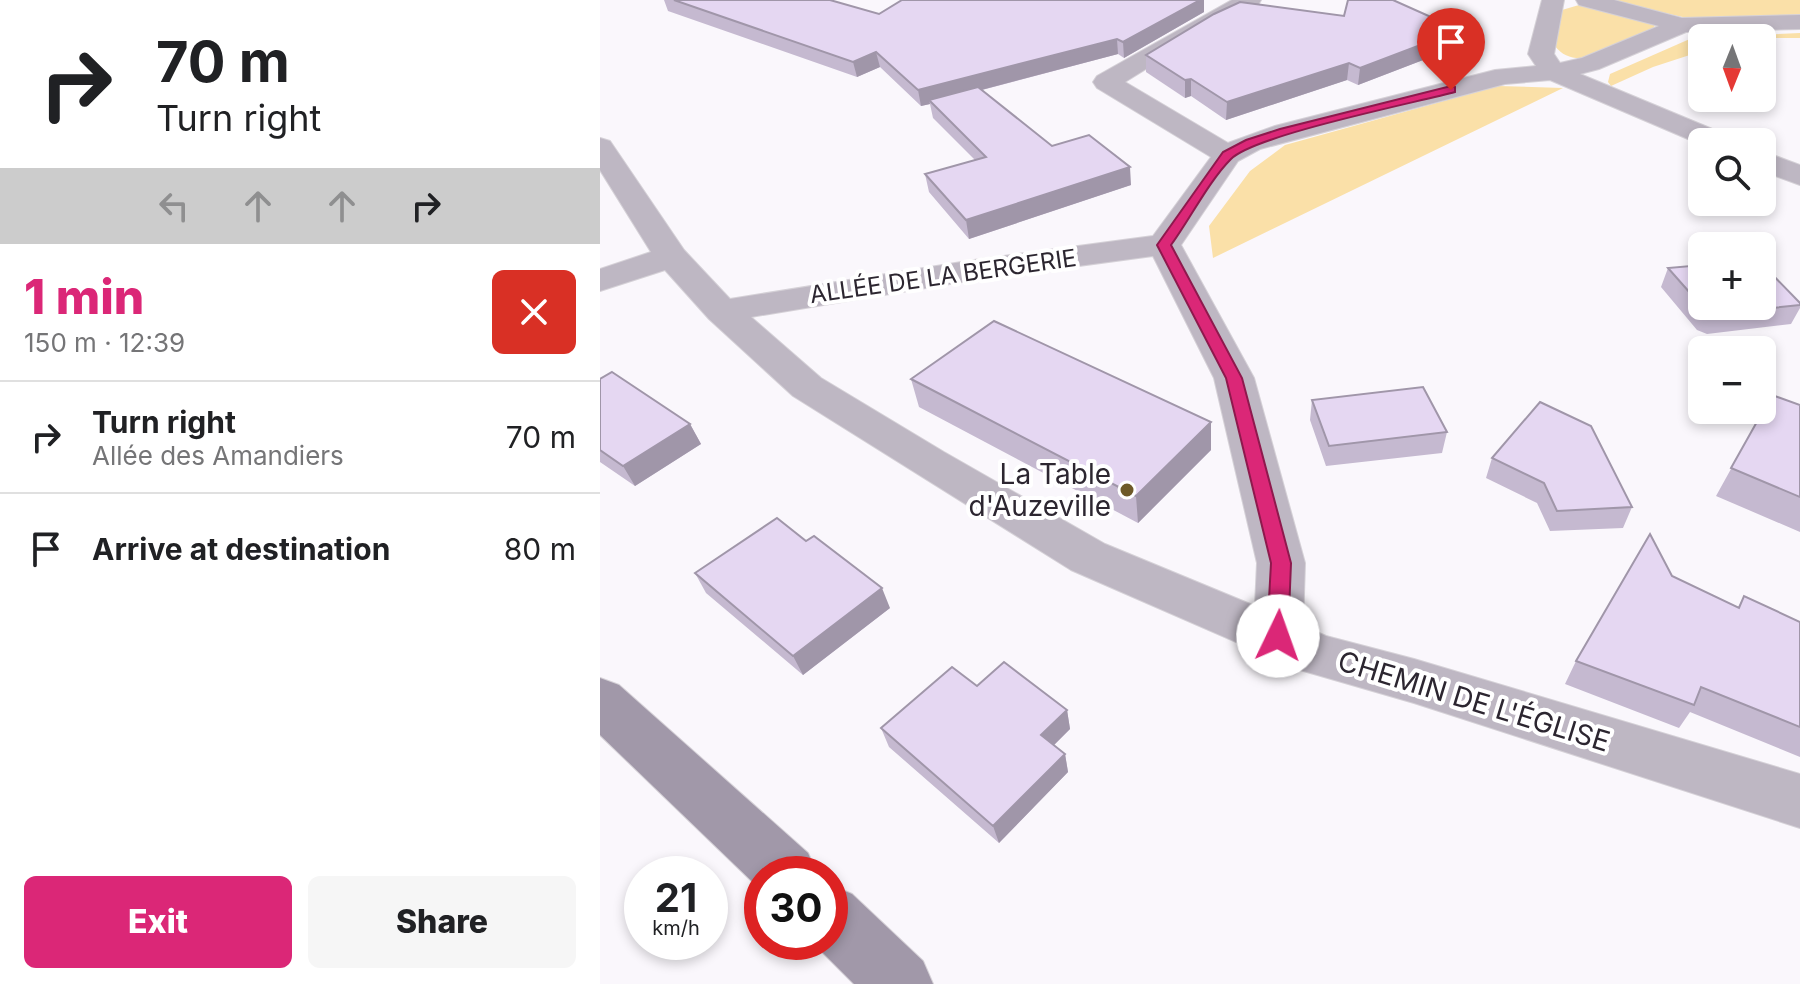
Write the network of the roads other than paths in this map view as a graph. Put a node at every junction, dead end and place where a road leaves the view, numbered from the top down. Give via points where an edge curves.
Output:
1 (1250, 0) edge
2 (1553, 0) edge
3 (1587, 0) edge
4 (1800, 22) edge
5 (1682, 25) junction
6 (1553, 72) junction
7 (1688, 129) edge
8 (600, 147) edge
9 (1228, 155) junction
10 (1776, 166) edge
11 (1800, 176) edge
12 (1164, 245) junction
13 (671, 257) junction
14 (600, 281) edge
15 (722, 311) junction
16 (1278, 636) junction
17 (600, 701) edge
18 (1800, 801) edge
19 (768, 856) edge
20 (848, 933) edge
21 (900, 984) edge

1 - 9 street via 1106,82
2 - 6 street via 1541,54
3 - 5 street
4 - 5 street
5 - 6 street via 1590,64
6 - 7 street
6 - 9 street via 1504,76 1369,110 1250,143
8 - 13 street, CHEMIN DE L'ÉGLISE
9 - 12 street
10 - 11 street
12 - 15 street, ALLÉE DE LA BERGERIE
12 - 16 street via 1234,378 1281,563
13 - 14 street
13 - 15 street, CHEMIN DE L'ÉGLISE
15 - 16 street, CHEMIN DE L'ÉGLISE via 807,387 1048,534 1088,557
16 - 18 street, CHEMIN DE L'ÉGLISE via 1318,655
17 - 19 street
20 - 21 street

